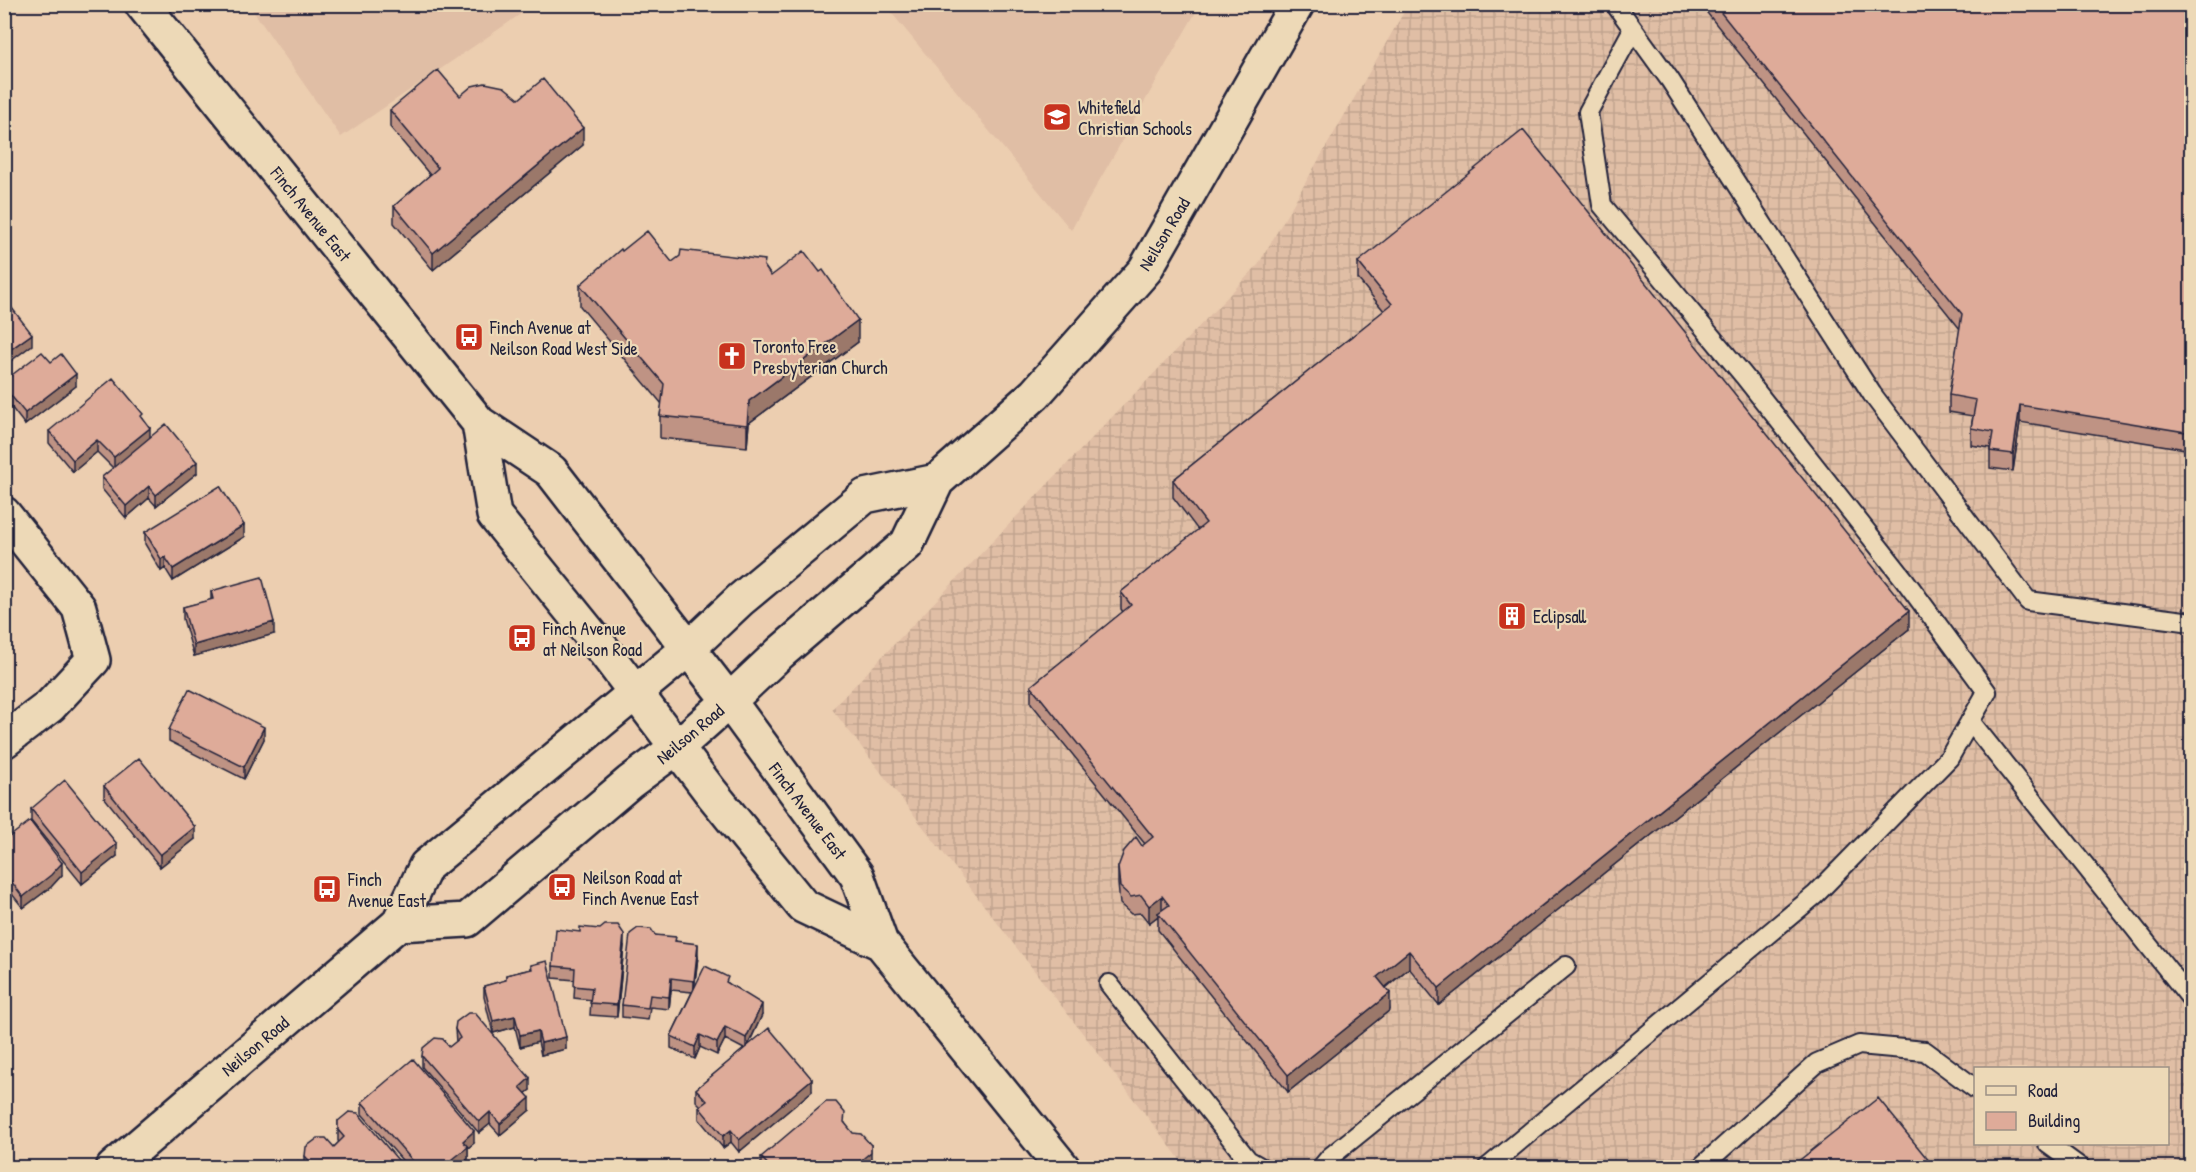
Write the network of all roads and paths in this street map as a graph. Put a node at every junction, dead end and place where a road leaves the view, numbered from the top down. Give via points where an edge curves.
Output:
1 (142, 4) edge
2 (1297, 4) edge
3 (1615, 4) edge
4 (1633, 29) junction
5 (479, 423) junction
6 (937, 481) junction
7 (4, 514) edge
8 (2192, 622) edge
9 (688, 649) junction
10 (634, 693) junction
11 (729, 701) junction
12 (1970, 721) junction
13 (4, 741) edge
14 (676, 748) junction
15 (398, 924) junction
16 (881, 943) junction
17 (1566, 966) dead end
18 (1109, 984) dead end
19 (2192, 1000) edge
20 (1974, 1088) edge
21 (2051, 1145) edge
22 (113, 1167) edge
23 (1063, 1167) edge
24 (1262, 1167) edge
25 (1321, 1167) edge
26 (1486, 1167) edge
27 (1700, 1167) edge
28 (2081, 1167) edge

1 - 5 main road, Finch Avenue East
2 - 6 main road, Neilson Road via 1145,270 1035,394
3 - 4 lane
4 - 8 lane via 1670,80 1872,394 2028,601
4 - 12 lane via 1588,112 1602,205 1744,376 1904,579 1987,692
5 - 9 main road, Finch Avenue East via 551,471
5 - 10 main road, Finch Avenue East via 494,515
6 - 9 main road, Neilson Road via 865,496 740,600
6 - 11 main road, Neilson Road via 907,544
7 - 13 main road via 79,608 93,660 50,706
9 - 10 main road, Neilson Road
9 - 11 main road, Finch Avenue East
10 - 14 main road, Finch Avenue East
10 - 15 main road, Neilson Road via 426,866
11 - 14 main road, Neilson Road
11 - 16 main road, Finch Avenue East via 857,876
12 - 19 lane
12 - 26 lane via 1949,758 1815,895
14 - 15 main road, Neilson Road via 467,920
14 - 16 main road, Finch Avenue East via 803,906
15 - 22 main road, Neilson Road
16 - 23 main road, Finch Avenue East
17 - 25 lane
18 - 24 lane via 1248,1160
20 - 27 lane via 1924,1052 1859,1045 1817,1063
21 - 28 lane

